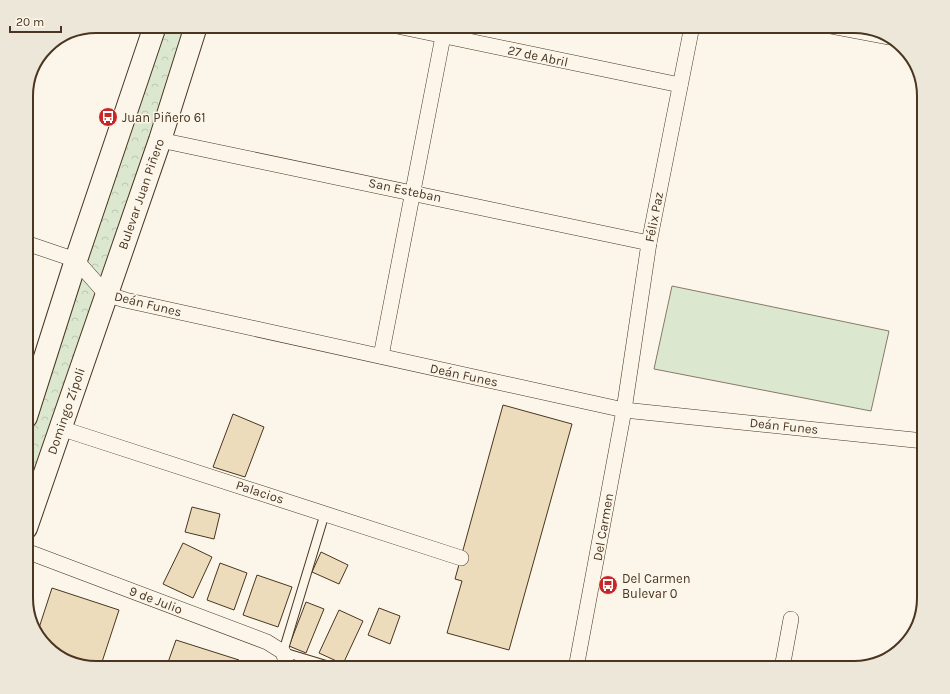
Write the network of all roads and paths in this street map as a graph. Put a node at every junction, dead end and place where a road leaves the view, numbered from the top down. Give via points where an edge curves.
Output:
1 (153, 33) edge
2 (194, 33) edge
3 (444, 33) edge
4 (453, 33) edge
5 (691, 33) edge
6 (680, 85) junction
7 (160, 140) junction
8 (414, 192) junction
9 (649, 243) junction
10 (33, 246) edge
11 (76, 260) junction
12 (106, 294) junction
13 (381, 356) junction
14 (33, 395) edge
15 (624, 410) junction
16 (60, 428) junction
17 (917, 440) edge
18 (33, 507) edge
19 (325, 513) junction
20 (33, 554) edge
21 (461, 558) dead end
22 (791, 619) dead end
23 (283, 652) junction
24 (286, 661) edge
25 (313, 661) edge
26 (577, 661) edge
27 (783, 661) edge

1 - 11 main road
2 - 7 main road, Bulevar Juan Piñero
3 - 8 street
4 - 6 street, 27 de Abril
5 - 6 street, Félix Paz
6 - 9 street, Félix Paz
7 - 8 street, San Esteban
7 - 12 main road, Bulevar Juan Piñero
8 - 9 street, San Esteban
8 - 13 street
9 - 15 street, Félix Paz
10 - 11 street
11 - 12 street, Deán Funes
11 - 14 main road
12 - 13 street, Deán Funes
12 - 16 main road, Domingo Zípoli
13 - 15 street, Deán Funes
15 - 17 street, Deán Funes
15 - 26 street, Del Carmen
16 - 18 main road, Domingo Zípoli
16 - 19 street, Palacios
19 - 21 street, Palacios
19 - 23 lane
20 - 23 street, 9 de Julio via 267,642
22 - 27 street
23 - 24 street
23 - 25 lane

